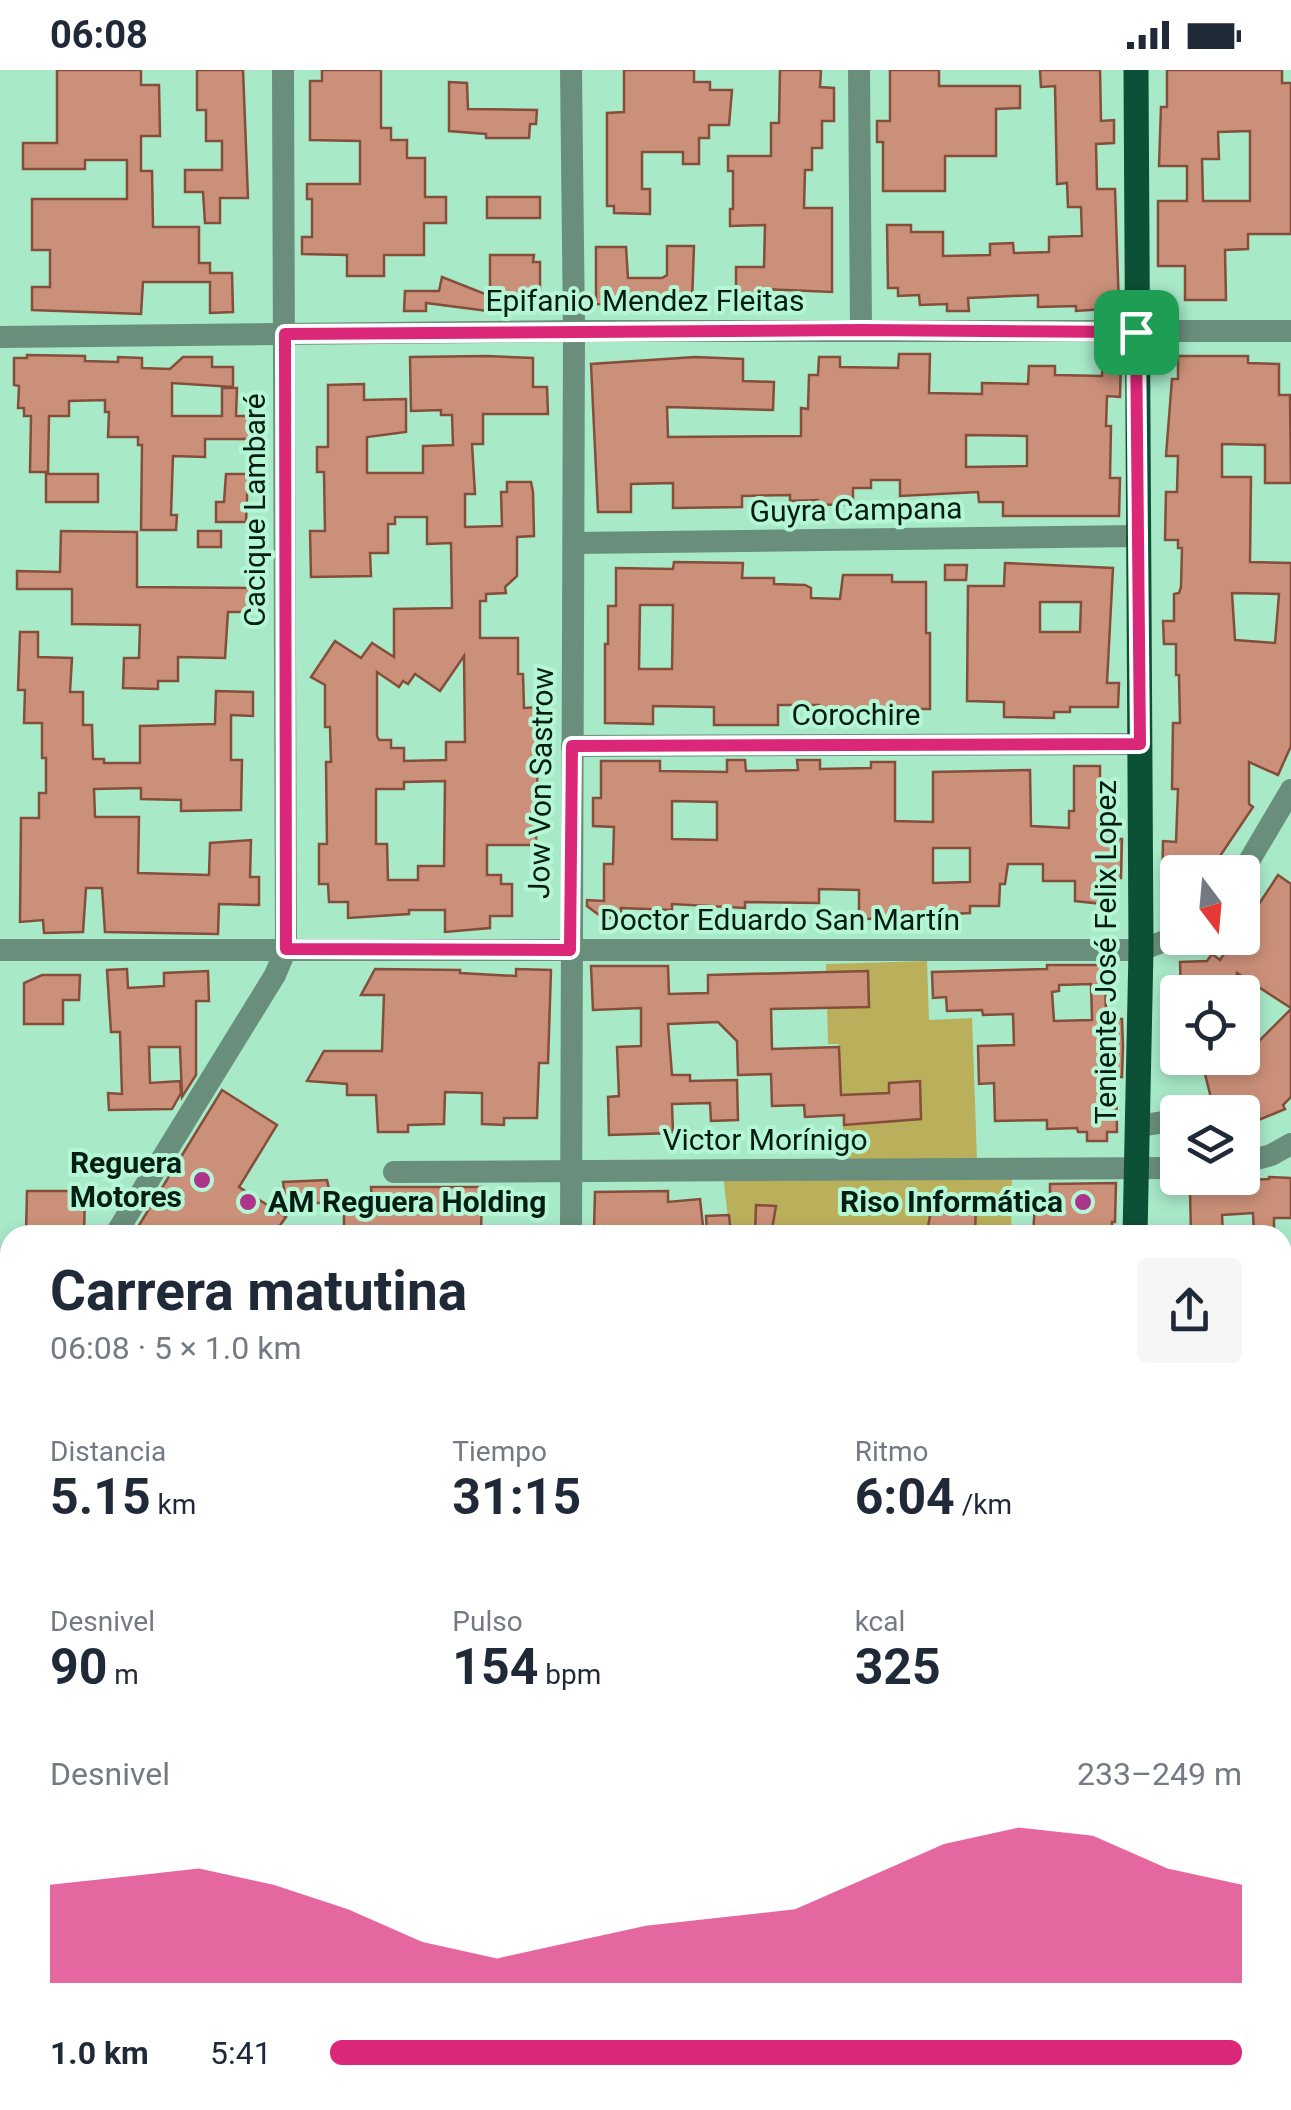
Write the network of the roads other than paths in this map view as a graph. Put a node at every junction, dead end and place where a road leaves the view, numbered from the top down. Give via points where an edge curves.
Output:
1 (283, 70) edge
2 (571, 70) edge
3 (858, 70) edge
4 (1136, 70) edge
5 (861, 330) junction
6 (574, 331) junction
7 (1291, 331) edge
8 (1136, 332) junction
9 (285, 334) junction
10 (0, 337) edge
11 (1139, 536) junction
12 (574, 543) junction
13 (1140, 744) junction
14 (572, 746) junction
15 (1291, 790) edge
16 (1253, 855) edge
17 (1160, 943) edge
18 (286, 949) junction
19 (0, 950) edge
20 (570, 950) junction
21 (1141, 950) junction
22 (1160, 1123) edge
23 (1138, 1126) junction
24 (1291, 1144) edge
25 (1260, 1158) edge
26 (1137, 1168) junction
27 (1160, 1168) edge
28 (571, 1170) junction
29 (394, 1172) dead end
30 (122, 1225) edge
31 (571, 1225) edge
32 (1136, 1225) edge

1 - 9 street, Cacique Lambaré
2 - 6 street, Jow Von Sastrow
3 - 5 street
4 - 8 main road, Teniente José Felix Lopez
5 - 6 street, Epifanio Mendez Fleitas
5 - 8 street, Epifanio Mendez Fleitas
6 - 9 street, Epifanio Mendez Fleitas
6 - 12 street, Jow Von Sastrow
7 - 8 street, Epifanio Mendez Fleitas
8 - 11 main road, Teniente José Felix Lopez
9 - 10 street, Epifanio Mendez Fleitas
9 - 18 street, Cacique Lambaré
11 - 12 street, Guyra Campana
11 - 13 main road, Teniente José Felix Lopez
12 - 14 street, Jow Von Sastrow
13 - 14 street, Corochire
13 - 21 main road, Teniente José Felix Lopez
14 - 20 street, Jow Von Sastrow
15 - 16 street
17 - 21 street
18 - 19 street, Doctor Eduardo San Martín
18 - 20 street, Doctor Eduardo San Martín
18 - 30 street
20 - 21 street, Doctor Eduardo San Martín
20 - 28 street, Jow Von Sastrow
21 - 23 main road, Teniente José Felix Lopez
22 - 23 street
23 - 26 main road, Teniente José Felix Lopez
24 - 25 street
26 - 27 street, Victor Morínigo
26 - 28 street, Victor Morínigo
26 - 32 main road, Teniente José Felix Lopez
28 - 29 street, Victor Morínigo
28 - 31 street, Jow Von Sastrow

